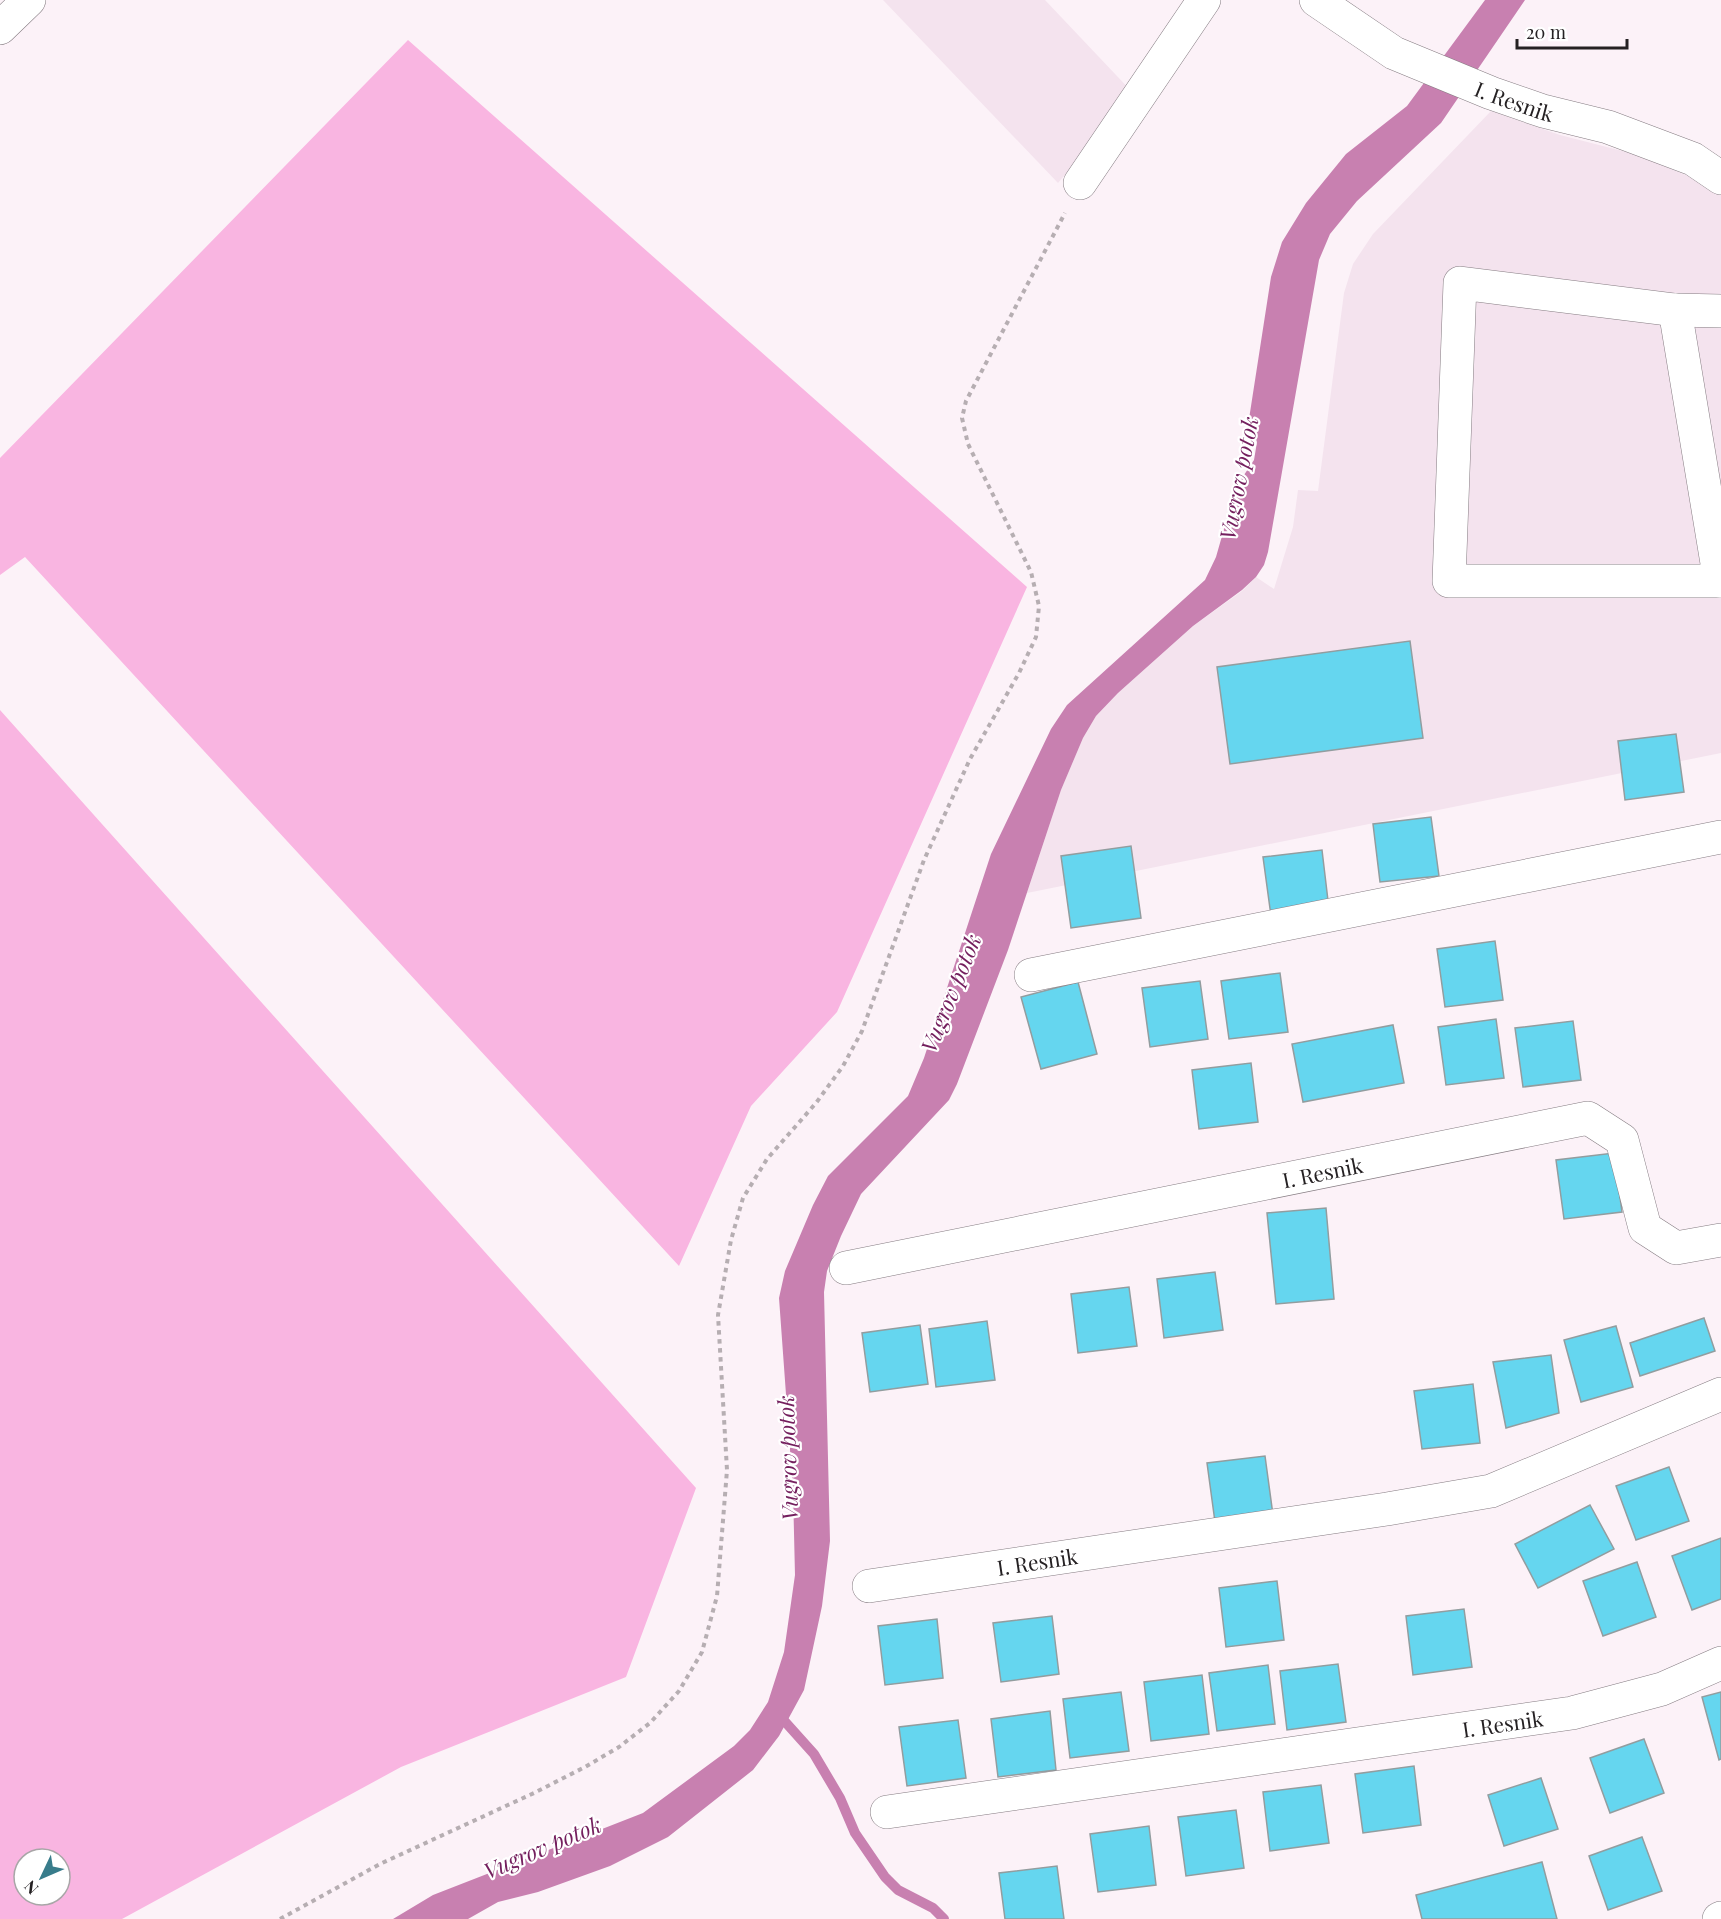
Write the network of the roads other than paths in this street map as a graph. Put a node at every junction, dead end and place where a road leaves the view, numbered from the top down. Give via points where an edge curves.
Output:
1 (28, 0) edge
2 (1204, 0) edge
3 (1316, 0) edge
4 (0, 28) edge
5 (1721, 178) edge
6 (1080, 183) road end
7 (1675, 310) junction
8 (1721, 311) edge
9 (1720, 581) edge
10 (1721, 837) edge
11 (1031, 975) dead end
12 (1721, 1240) edge
13 (846, 1268) dead end
14 (1721, 1394) edge
15 (869, 1586) dead end
16 (1721, 1663) edge
17 (887, 1812) dead end

1 - 4 street
2 - 6 street
3 - 5 street, I. Resnik via 1394,53 1491,93 1608,127 1693,159
7 - 8 street
7 - 9 street
7 - 9 street via 1460,283 1449,581
10 - 11 street
12 - 13 street, I. Resnik via 1676,1248 1645,1228 1622,1140 1588,1118
14 - 15 street, I. Resnik via 1491,1491
16 - 17 street, I. Resnik via 1662,1689 1572,1713

